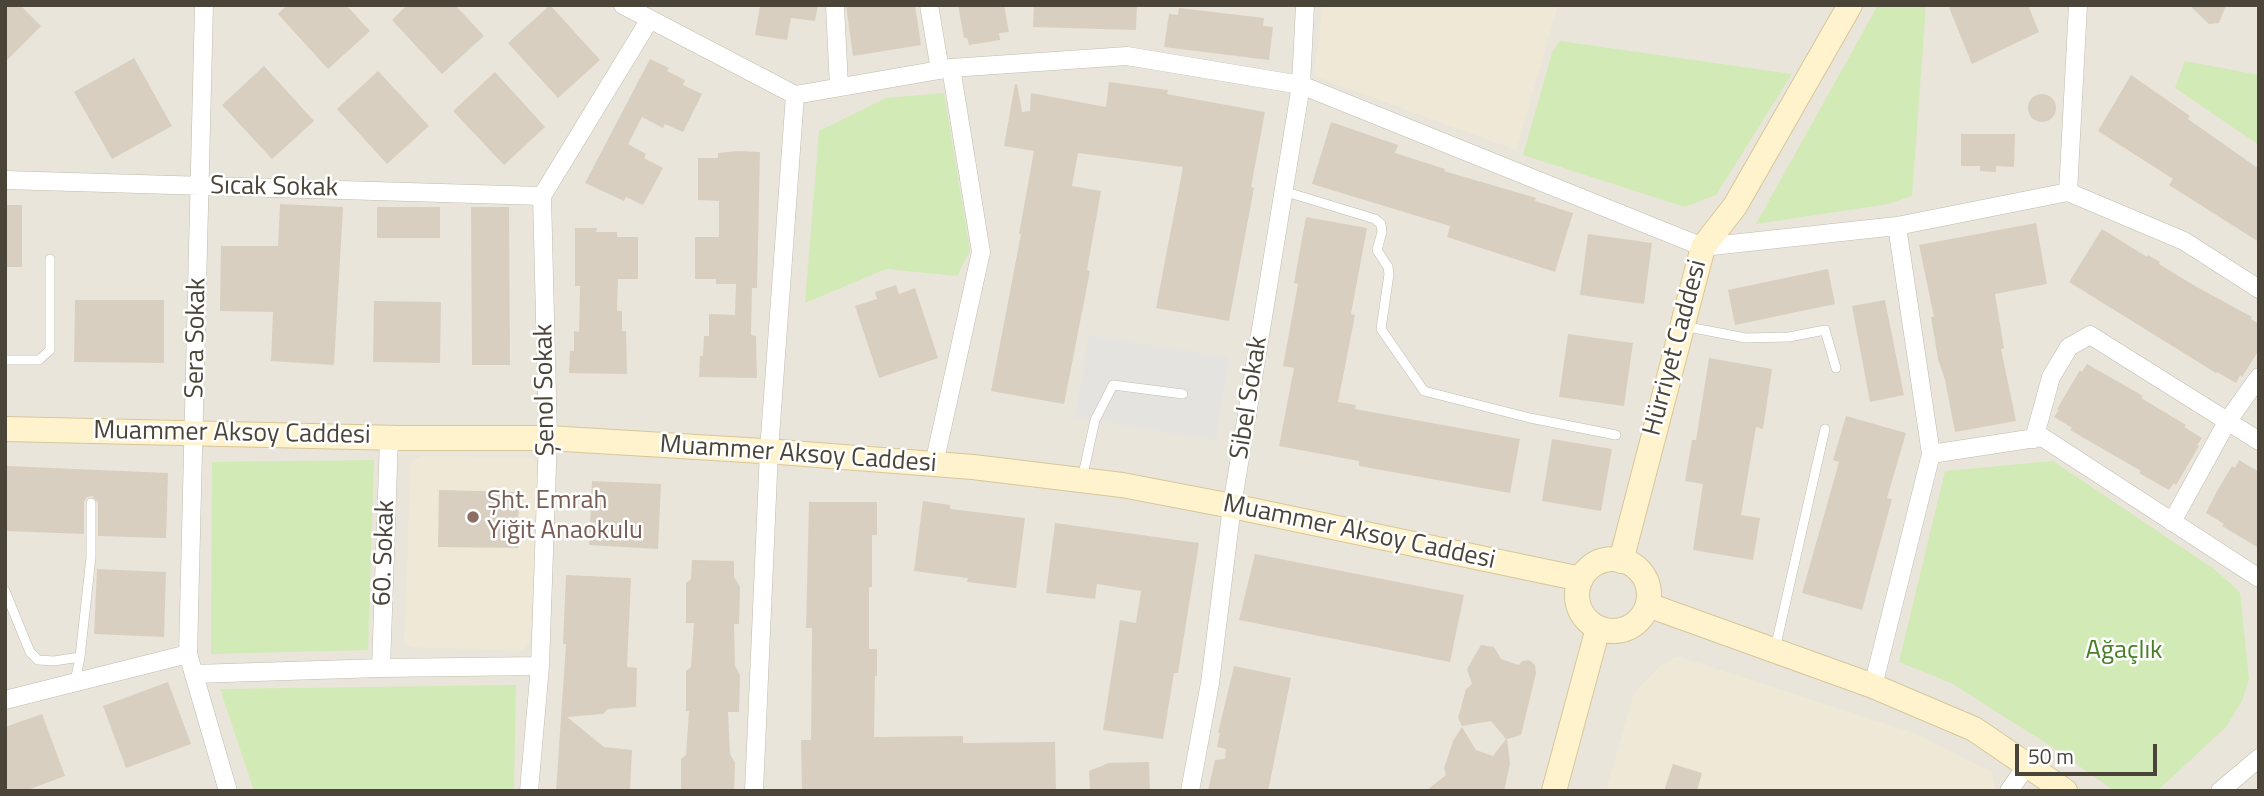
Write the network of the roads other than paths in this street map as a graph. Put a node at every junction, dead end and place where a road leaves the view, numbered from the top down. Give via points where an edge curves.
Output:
1 (204, 5) edge
2 (623, 5) edge
3 (835, 5) edge
4 (929, 5) edge
5 (1305, 5) edge
6 (1850, 5) edge
7 (2078, 5) edge
8 (650, 19) junction
9 (946, 69) junction
10 (1301, 85) junction
11 (839, 87) junction
12 (795, 94) junction
13 (5, 180) edge
14 (201, 187) junction
15 (1283, 191) junction
16 (2068, 192) junction
17 (542, 196) junction
18 (1897, 226) junction
19 (1703, 247) junction
20 (50, 259) dead end
21 (2259, 289) edge
22 (1682, 326) junction
23 (5, 360) edge
24 (1836, 368) dead end
25 (2259, 377) edge
26 (1183, 394) dead end
27 (2228, 422) junction
28 (5, 429) edge
29 (1825, 429) dead end
30 (195, 433) junction
31 (1616, 435) dead end
32 (389, 438) junction
33 (548, 438) junction
34 (2034, 439) junction
35 (2259, 441) edge
36 (769, 451) junction
37 (1931, 454) junction
38 (934, 464) junction
39 (1082, 481) junction
40 (91, 503) dead end
41 (1232, 506) junction
42 (2172, 522) junction
43 (1621, 561) junction
44 (2259, 578) edge
45 (1581, 579) junction
46 (5, 591) edge
47 (1648, 605) junction
48 (1598, 628) junction
49 (1775, 651) junction
50 (188, 654) junction
51 (80, 657) junction
52 (540, 666) junction
53 (381, 668) junction
54 (194, 674) junction
55 (74, 684) junction
56 (1873, 686) junction
57 (5, 700) edge
58 (2259, 758) edge
59 (2027, 765) junction
60 (228, 791) edge
61 (529, 791) edge
62 (754, 791) edge
63 (1190, 791) edge
64 (1554, 791) edge
65 (2009, 791) edge
66 (2065, 791) edge
67 (2220, 791) edge

1 - 14 street, Sera Sokak
2 - 8 street
3 - 11 street
4 - 9 street
5 - 10 street, Sibel Sokak
6 - 19 street, Hürriyet Caddesi via 1735,206
7 - 16 street
8 - 12 street
8 - 17 street
9 - 10 street via 1127,56
9 - 11 street
9 - 38 street via 981,252
10 - 15 street, Sibel Sokak
10 - 19 street
11 - 12 street
12 - 36 street
13 - 14 street, Sıcak Sokak
14 - 17 street, Sıcak Sokak
14 - 30 street, Sera Sokak
15 - 31 lane via 1378,221 1382,232 1377,250 1389,274 1381,330 1424,391
15 - 41 street, Sibel Sokak
16 - 18 street
16 - 21 street via 2184,241
17 - 33 street, Şenol Sokak
18 - 19 street
18 - 37 street
19 - 22 street, Hürriyet Caddesi
20 - 23 lane via 50,350 39,360
22 - 24 lane via 1746,338 1825,330
22 - 43 street, Hürriyet Caddesi
25 - 27 street
26 - 39 lane via 1113,385 1095,420
27 - 34 street via 2090,335 2069,347 2051,377
27 - 35 street
27 - 42 street
28 - 30 street, Muammer Aksoy Caddesi
29 - 49 lane
30 - 32 street, Muammer Aksoy Caddesi
30 - 50 street, Sera Sokak
32 - 33 street, Muammer Aksoy Caddesi
32 - 53 street, 60. Sokak
33 - 36 street, Muammer Aksoy Caddesi
33 - 52 street, Şenol Sokak
34 - 37 street
34 - 42 street via 2042,437
36 - 38 street, Muammer Aksoy Caddesi
36 - 62 street
37 - 56 street
38 - 39 street, Muammer Aksoy Caddesi
39 - 41 street, Muammer Aksoy Caddesi
40 - 51 lane via 91,557
41 - 45 street, Muammer Aksoy Caddesi
41 - 63 street, Sibel Sokak via 1210,683
42 - 44 street
43 - 45 street via 1595,564
43 - 47 street via 1643,575 1650,595
45 - 48 street via 1577,590 1581,613
46 - 51 lane via 30,652 38,660
47 - 48 street via 1634,625 1623,630
47 - 49 street
48 - 64 street
49 - 56 street
50 - 54 street, Sera Sokak
50 - 55 street
51 - 55 lane
52 - 53 street
52 - 61 street, Şenol Sokak
53 - 54 street
54 - 60 street, Sera Sokak
55 - 57 street
56 - 59 street via 1974,729
58 - 67 street
59 - 65 street
59 - 66 street

